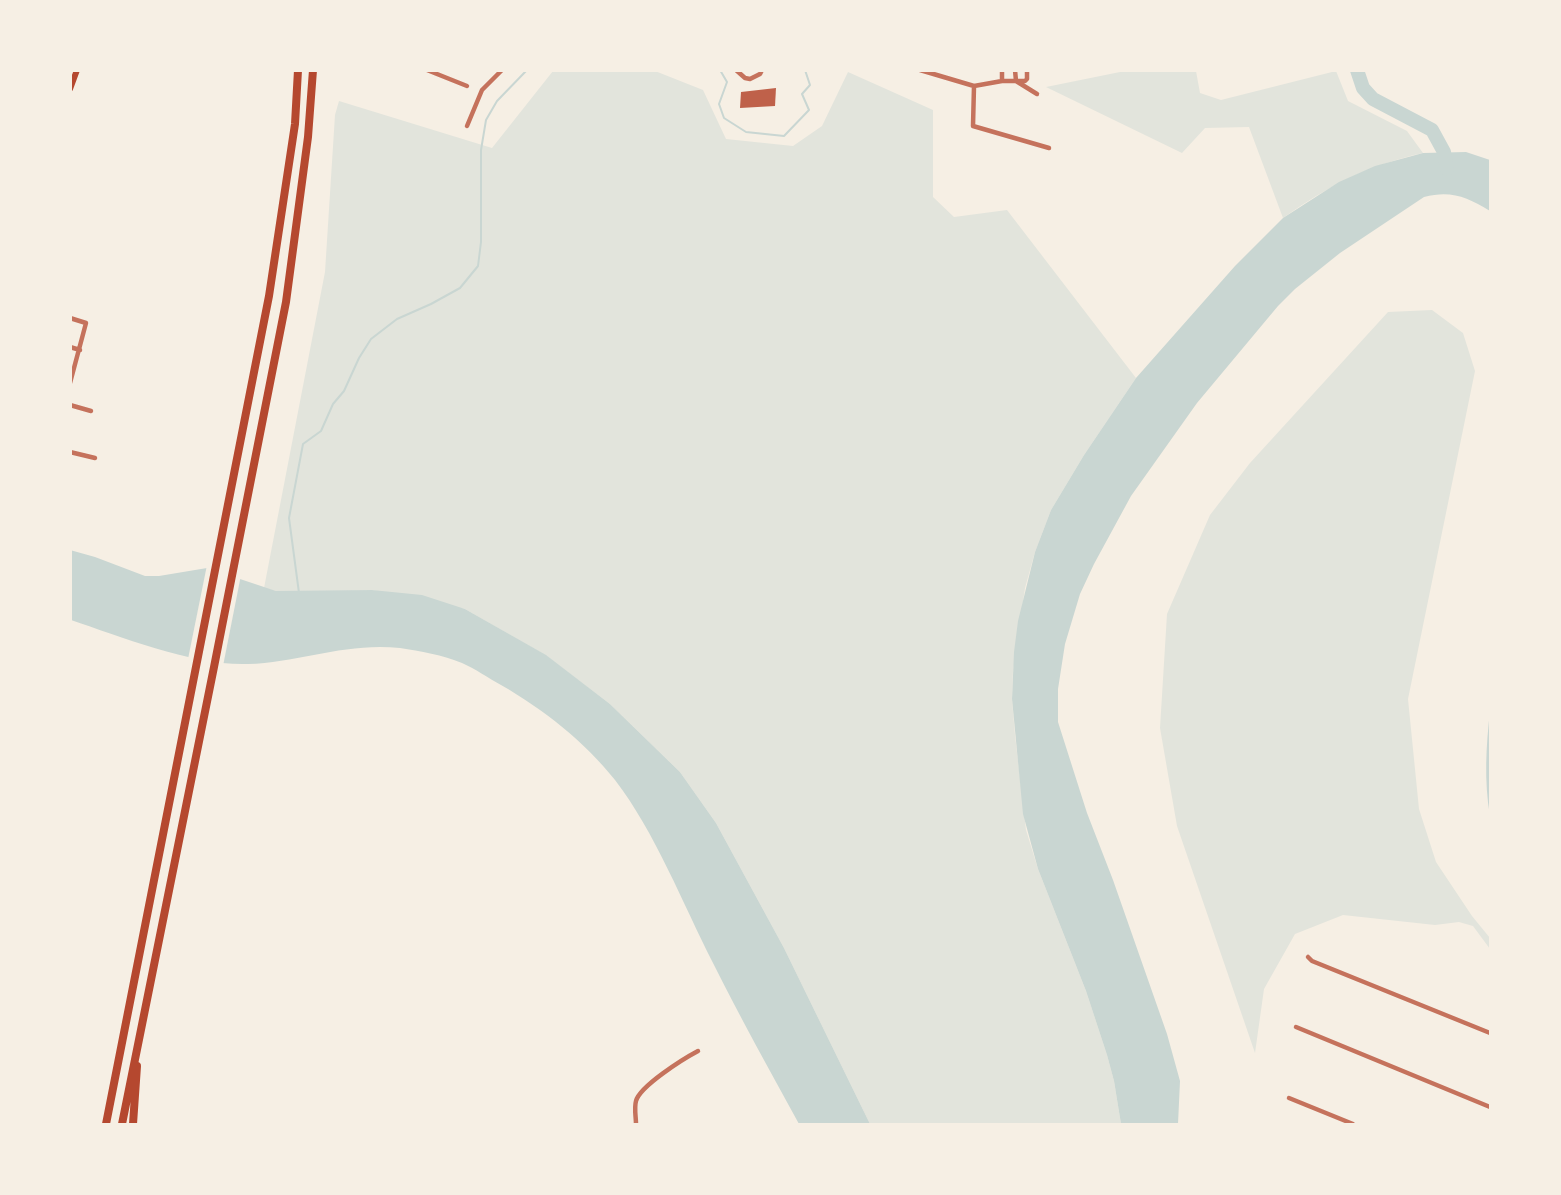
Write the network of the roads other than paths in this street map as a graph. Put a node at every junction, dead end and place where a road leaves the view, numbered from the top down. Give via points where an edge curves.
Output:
1 (77, 70) edge
2 (298, 70) edge
3 (313, 70) edge
4 (427, 70) edge
5 (502, 70) edge
6 (736, 70) edge
7 (762, 70) edge
8 (920, 70) edge
9 (1002, 70) edge
10 (1015, 70) edge
11 (1027, 70) edge
12 (1002, 81) junction
13 (1016, 81) junction
14 (467, 86) dead end
15 (974, 86) junction
16 (70, 89) edge
17 (1037, 94) dead end
18 (467, 126) dead end
19 (1049, 148) dead end
20 (70, 318) edge
21 (70, 347) edge
22 (80, 350) junction
23 (70, 382) edge
24 (70, 405) edge
25 (92, 411) dead end
26 (70, 452) edge
27 (94, 458) dead end
28 (1308, 957) dead end
29 (1296, 1028) dead end
30 (140, 1030) junction
31 (1491, 1033) edge
32 (698, 1051) dead end
33 (1288, 1098) dead end
34 (1491, 1107) edge
35 (106, 1125) edge
36 (122, 1125) edge
37 (133, 1125) edge
38 (636, 1125) edge
39 (1353, 1125) edge

1 - 16 main road
2 - 35 highway via 295,124 281,222
3 - 30 highway via 309,137 286,302
4 - 14 street
5 - 18 street via 482,90
6 - 7 street via 750,79
8 - 15 street
9 - 12 street
10 - 13 street
11 - 13 street via 1026,80
12 - 13 street
12 - 15 street
13 - 17 street
15 - 19 street via 973,126
20 - 22 street via 86,323
21 - 22 street
22 - 23 street
24 - 25 street
26 - 27 street
28 - 31 street
29 - 34 street
30 - 36 highway
30 - 37 highway
32 - 38 street via 669,1068 639,1094 635,1102
33 - 39 street

